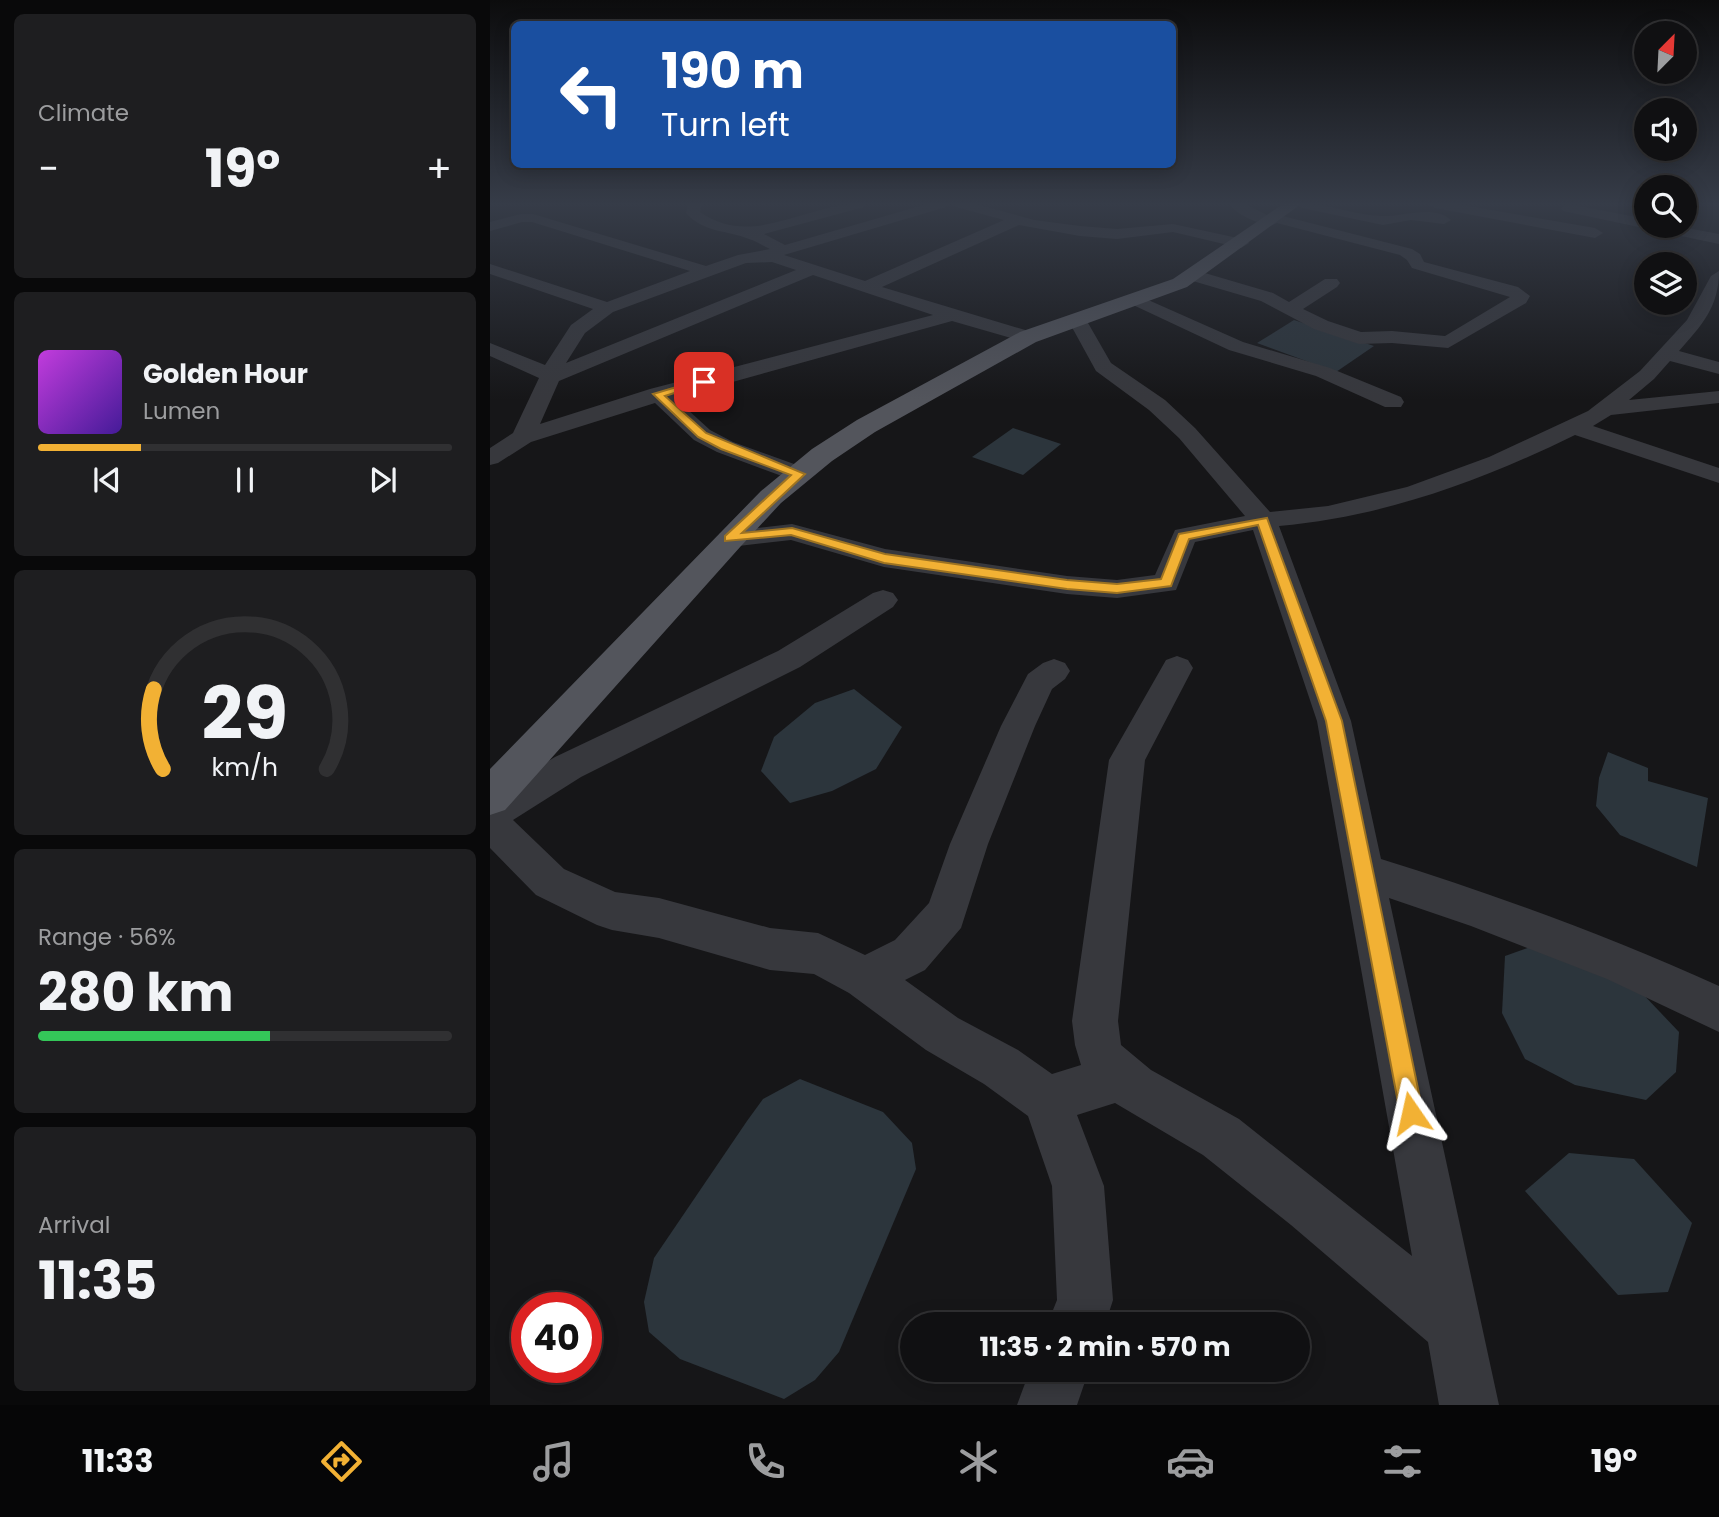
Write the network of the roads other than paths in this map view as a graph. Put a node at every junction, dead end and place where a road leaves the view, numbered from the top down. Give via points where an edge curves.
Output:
1 (492, 270) edge
2 (701, 270) edge
3 (710, 270) edge
4 (811, 270) joint
5 (883, 270) edge
6 (1200, 270) edge
7 (1433, 270) edge
8 (706, 271) junction
9 (1192, 275) junction
10 (1719, 276) edge
11 (861, 279) junction
12 (1331, 284) dead end
13 (1137, 300) junction
14 (607, 308) junction
15 (1290, 309) junction
16 (952, 315) junction
17 (1077, 320) junction
18 (1028, 337) junction
19 (490, 349) edge
20 (1667, 354) junction
21 (1719, 368) edge
22 (553, 376) junction
23 (658, 394) junction
24 (1719, 397) edge
25 (1393, 402) dead end
26 (1604, 409) junction
27 (1573, 427) junction
28 (523, 437) junction
29 (490, 458) edge
30 (799, 474) junction
31 (1719, 477) edge
32 (1263, 520) junction
33 (730, 539) junction
34 (883, 600) dead end
35 (1177, 668) dead end
36 (1054, 671) dead end
37 (490, 797) edge
38 (490, 815) edge
39 (490, 823) edge
40 (1364, 872) junction
41 (865, 978) junction
42 (1719, 1009) edge
43 (1121, 1077) junction
44 (1047, 1100) junction
45 (1081, 1312) edge
46 (1454, 1327) junction
47 (1056, 1382) edge
48 (1047, 1405) edge
49 (1469, 1405) edge

1 - 14 street
2 - 8 street
3 - 8 street
4 - 11 street via 836,279
4 - 22 street
5 - 11 street
6 - 9 main road
7 - 15 street via 1521,296 1448,342 1359,338
8 - 14 street
9 - 13 main road
9 - 15 street via 1267,297
10 - 20 street via 1695,321
11 - 16 street
12 - 15 street
13 - 17 main road
13 - 25 street via 1236,346 1323,372
14 - 22 street via 578,329 559,357
16 - 18 street
16 - 23 street
17 - 18 main road
17 - 32 street via 1103,367 1180,426
18 - 30 main road via 866,426
19 - 22 street
20 - 21 street
20 - 26 street
22 - 28 street
23 - 28 street
23 - 30 street via 702,435
24 - 26 street
26 - 27 street
27 - 31 street
27 - 32 street via 1416,492 1328,514
28 - 29 street
30 - 33 main road
32 - 33 street via 1184,536 1166,583 1117,589 884,558 792,531
32 - 40 street via 1334,721
33 - 37 main road
34 - 38 street via 789,659 568,767
35 - 43 street via 1126,760 1095,1021 1105,1064
36 - 41 street via 1039,682 1018,726 969,844 946,914 910,955
39 - 41 street via 550,882 612,911 659,918 770,949 818,954
40 - 42 street via 1620,963
40 - 46 street
41 - 44 street via 942,1034 1002,1067
43 - 44 street
43 - 46 street via 1227,1142
44 - 45 street via 1077,1186 1085,1300
46 - 49 street
47 - 48 street

